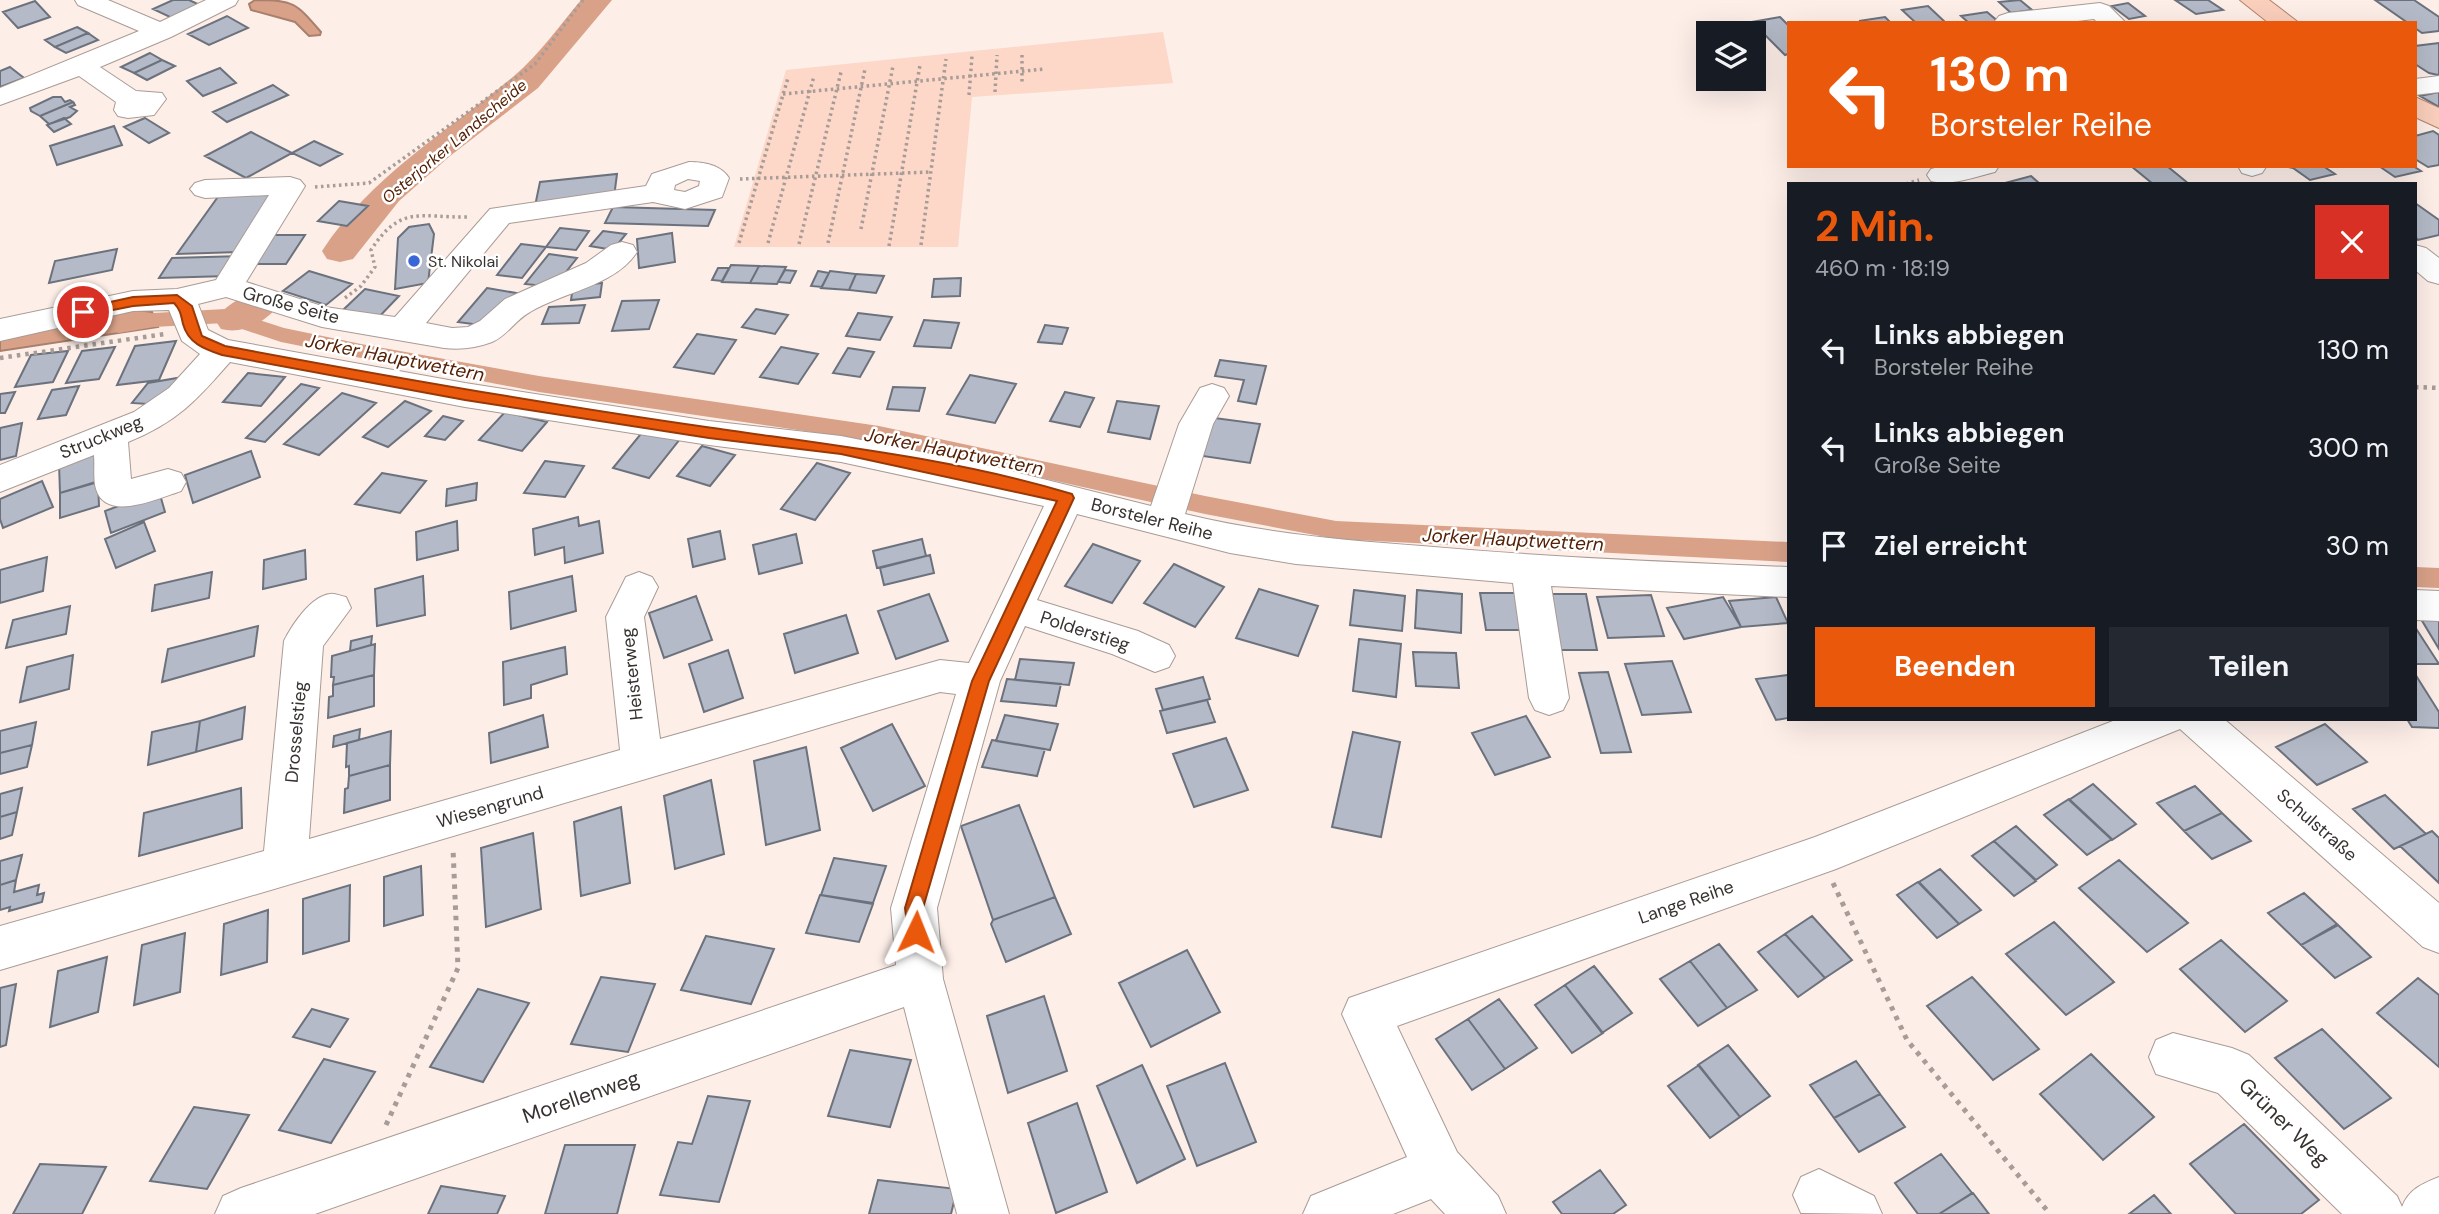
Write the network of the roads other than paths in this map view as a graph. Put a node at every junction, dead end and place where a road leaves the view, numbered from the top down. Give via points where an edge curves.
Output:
1 (87, 0) edge
2 (226, 0) edge
3 (2252, 0) edge
4 (2008, 21) edge
5 (2111, 21) edge
6 (2283, 21) edge
7 (162, 32) junction
8 (82, 66) junction
9 (2439, 84) edge
10 (2417, 87) edge
11 (0, 97) edge
12 (130, 99) dead end
13 (2417, 106) edge
14 (2439, 120) edge
15 (1975, 168) edge
16 (1941, 175) dead end
17 (715, 180) road end
18 (205, 189) dead end
19 (622, 252) dead end
20 (2417, 257) edge
21 (2439, 274) edge
22 (227, 287) junction
23 (186, 315) junction
24 (403, 329) junction
25 (0, 330) edge
26 (222, 350) junction
27 (1212, 396) dead end
28 (110, 434) junction
29 (0, 479) edge
30 (168, 482) dead end
31 (1066, 498) junction
32 (1170, 506) junction
33 (1530, 570) junction
34 (1787, 582) edge
35 (639, 587) dead end
36 (2417, 605) edge
37 (2439, 606) edge
38 (332, 608) dead end
39 (1015, 608) junction
40 (1155, 656) dead end
41 (981, 681) junction
42 (1549, 698) dead end
43 (2159, 721) edge
44 (2197, 721) edge
45 (642, 763) junction
46 (285, 866) junction
47 (2439, 932) edge
48 (0, 948) edge
49 (920, 979) junction
50 (2173, 1057) dead end
51 (1439, 1170) junction
52 (2439, 1203) edge
53 (241, 1214) edge
54 (983, 1214) edge
55 (1329, 1214) edge
56 (1480, 1214) edge
57 (2379, 1214) edge
58 (2425, 1214) edge

1 - 7 street
2 - 7 street
3 - 6 main road
4 - 5 street via 2100,11
7 - 8 street
8 - 11 street
8 - 12 street
9 - 10 street
13 - 14 main road
15 - 16 street
17 - 24 street via 712,191 693,201 670,202 658,193 500,215
18 - 22 street via 290,186
19 - 24 street, Große Seite via 593,274 513,307 493,329 479,336 463,339
20 - 21 street
22 - 23 street, Große Seite
22 - 24 street, Große Seite via 323,317
23 - 25 street, Große Seite via 133,301
23 - 26 street, Borsteler Reihe via 197,340
26 - 28 street, Struckweg via 181,396 146,421
26 - 31 street, Borsteler Reihe via 465,395 841,449
27 - 32 street via 1196,424
28 - 29 street, Struckweg
28 - 30 street via 114,489 122,495
31 - 32 street, Borsteler Reihe
31 - 39 street
32 - 33 street, Borsteler Reihe via 1230,539 1306,551
33 - 34 street, Borsteler Reihe
33 - 42 street
35 - 45 street, Heisterweg via 625,617
36 - 37 street
38 - 46 street, Drosselstieg via 304,641
39 - 40 street, Polderstieg
39 - 41 street
41 - 45 street, Wiesengrund via 940,676
41 - 49 street via 914,908
43 - 51 street, Lange Reihe via 1820,855 1366,1014
44 - 47 street, Schulstraße
45 - 46 street, Wiesengrund
46 - 48 street, Wiesengrund
49 - 53 street, Morellenweg
49 - 54 street
50 - 57 street, Grüner Weg via 2232,1072
51 - 55 street
51 - 56 street, Lange Reihe
52 - 58 street

